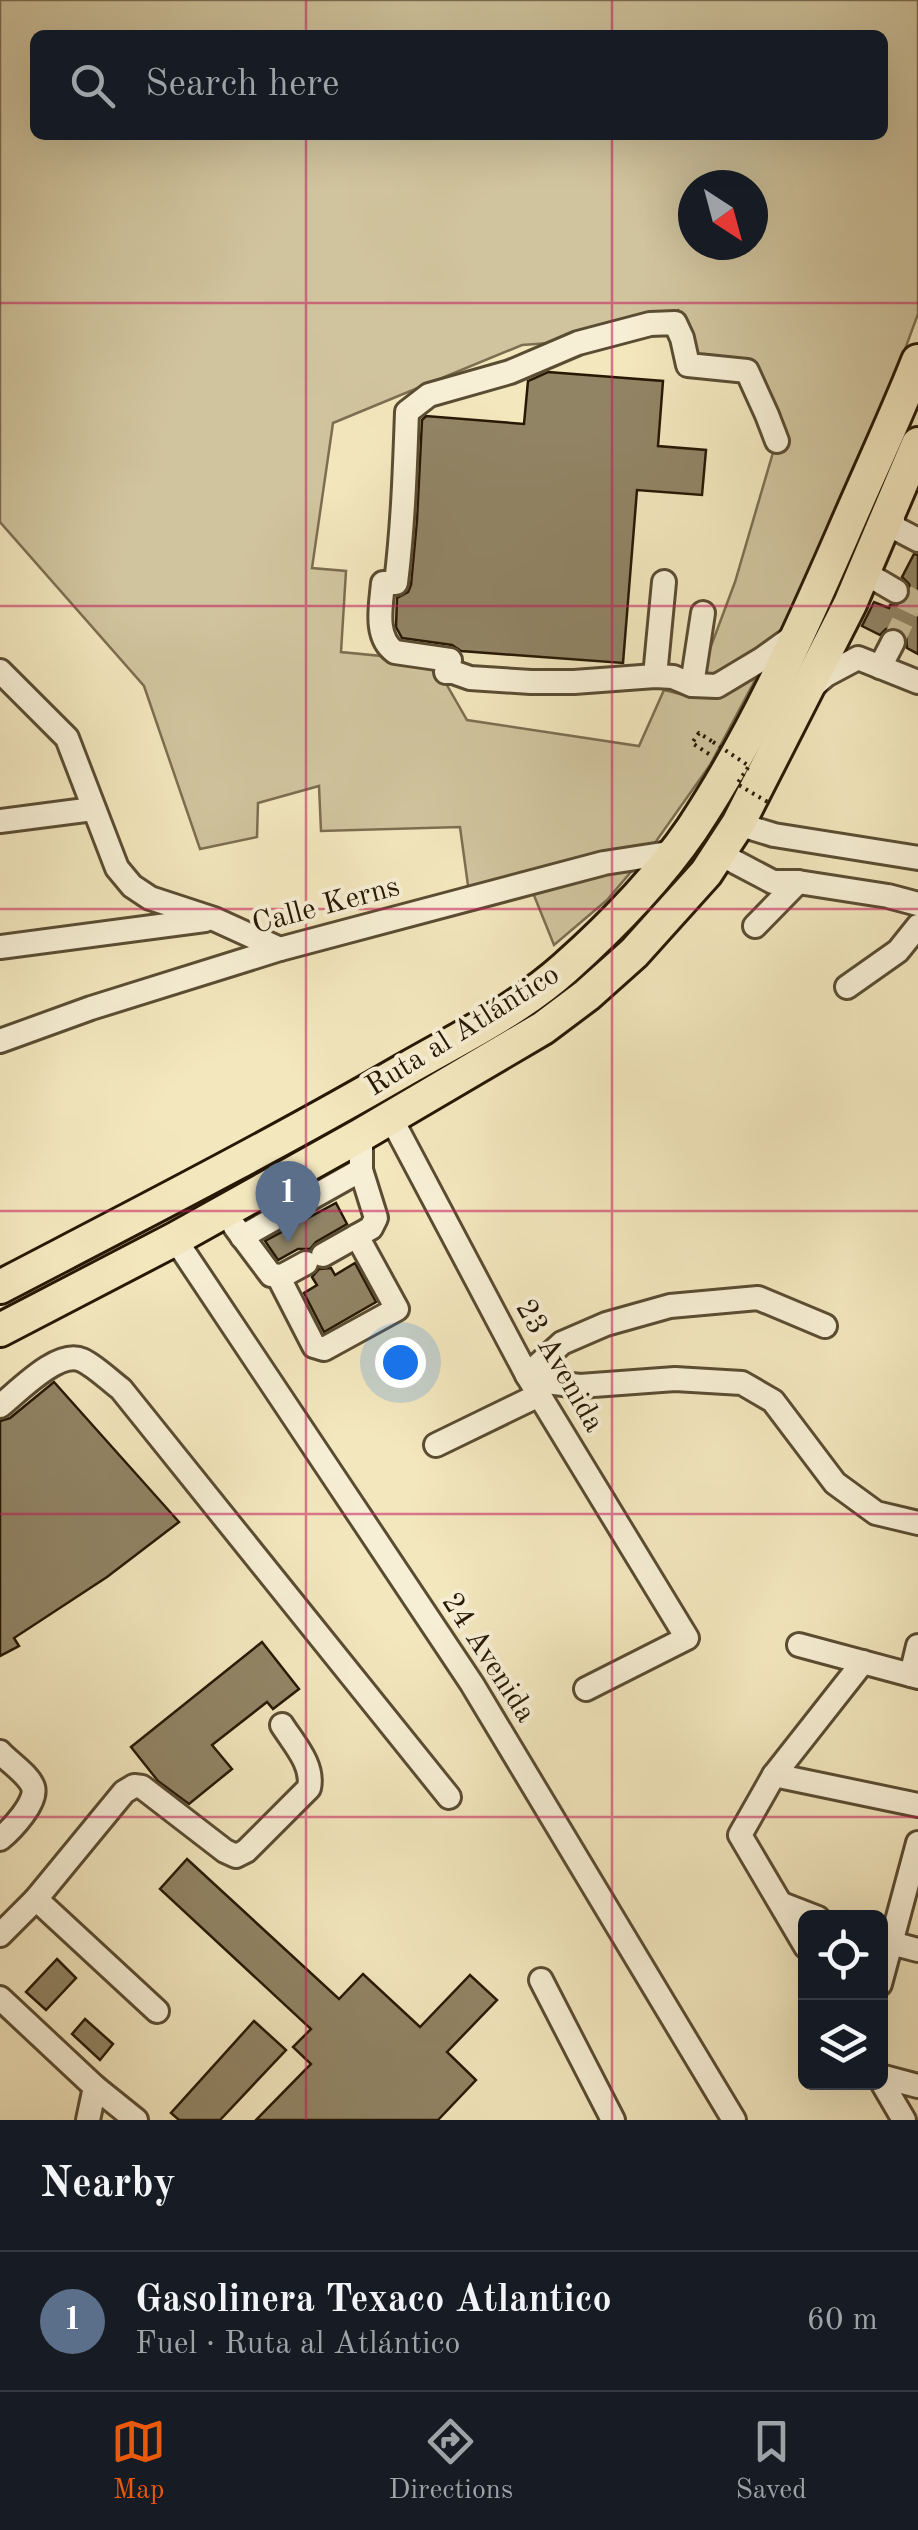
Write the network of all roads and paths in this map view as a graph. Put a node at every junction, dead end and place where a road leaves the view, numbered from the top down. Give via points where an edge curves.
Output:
1 (918, 361) edge
2 (776, 441) dead end
3 (915, 458) edge
4 (894, 502) junction
5 (918, 540) edge
6 (869, 560) junction
7 (664, 582) dead end
8 (896, 591) tunnel mouth
9 (702, 613) dead end
10 (800, 630) junction
11 (894, 642) tunnel mouth
12 (880, 667) junction
13 (0, 671) edge
14 (655, 676) junction
15 (918, 682) edge
16 (692, 685) junction
17 (804, 694) junction
18 (709, 753) dead end
19 (93, 810) junction
20 (782, 813) dead end
21 (0, 821) edge
22 (738, 824) junction
23 (675, 852) junction
24 (720, 854) junction
25 (918, 858) edge
26 (798, 882) junction
27 (918, 904) edge
28 (214, 919) junction
29 (755, 926) dead end
30 (918, 926) edge
31 (0, 947) edge
32 (280, 948) junction
33 (848, 987) dead end
34 (0, 1041) edge
35 (391, 1118) junction
36 (362, 1135) junction
37 (361, 1170) junction
38 (233, 1224) junction
39 (357, 1236) junction
40 (174, 1239) junction
41 (278, 1276) junction
42 (0, 1287) edge
43 (825, 1326) dead end
44 (0, 1330) edge
45 (533, 1385) junction
46 (0, 1406) edge
47 (436, 1445) dead end
48 (918, 1523) edge
49 (799, 1644) dead end
50 (918, 1646) edge
51 (863, 1662) junction
52 (914, 1676) edge
53 (586, 1689) dead end
54 (282, 1725) dead end
55 (0, 1752) edge
56 (774, 1775) junction
57 (449, 1797) dead end
58 (918, 1806) edge
59 (0, 1840) edge
60 (918, 1843) edge
61 (36, 1899) junction
62 (782, 1904) junction
63 (798, 1910) edge
64 (798, 1933) edge
65 (0, 1935) edge
66 (888, 1936) edge
67 (888, 1942) edge
68 (918, 1950) edge
69 (541, 1980) dead end
70 (0, 1998) edge
71 (158, 2011) dead end
72 (888, 2080) edge
73 (918, 2086) edge
74 (95, 2087) junction
75 (887, 2090) edge
76 (88, 2120) edge
77 (136, 2120) edge
78 (613, 2120) edge
79 (734, 2120) edge
80 (904, 2120) edge

1 - 10 highway, Ruta al Atlántico
2 - 14 street via 747,371 688,365 675,323 578,343 429,395 407,412 396,583 383,582 382,630 389,648 450,660 446,672 470,678 574,682
3 - 4 highway, Ruta al Atlántico
4 - 5 street via 893,524
4 - 6 highway, Ruta al Atlántico
6 - 8 street via 872,577
6 - 17 highway, Ruta al Atlántico
7 - 14 street
9 - 16 street
10 - 16 street via 728,681
10 - 23 highway, Ruta al Atlántico via 747,736
11 - 12 street
12 - 15 street
12 - 17 street via 858,658
13 - 19 street via 67,738
14 - 16 street
17 - 22 highway, Ruta al Atlántico
18 - 20 path, bridge via 692,743 699,732 750,766 738,784
19 - 21 street
19 - 28 street via 117,868 132,886
22 - 24 highway, Ruta al Atlántico
22 - 25 street
23 - 32 street, Calle Kerns via 604,864
23 - 42 highway, Ruta al Atlántico via 607,929 519,1003
24 - 26 street via 774,882
24 - 35 highway, Ruta al Atlántico via 634,952 587,994 543,1028
26 - 27 street
26 - 29 street
28 - 31 street
28 - 32 street
30 - 33 street via 898,951
32 - 34 street, Calle Kerns
35 - 36 highway, Ruta al Atlántico
35 - 45 street, 23 Avenida
36 - 37 street
36 - 38 highway, Ruta al Atlántico
37 - 38 street
37 - 39 street via 376,1218
38 - 40 highway, Ruta al Atlántico
38 - 41 street via 270,1275
39 - 41 street
39 - 41 street via 397,1308 324,1349 314,1346
40 - 44 highway, Ruta al Atlántico
40 - 79 street, 24 Avenida via 472,1684
43 - 45 street via 758,1298 670,1306 562,1343
45 - 47 street
45 - 48 street via 742,1383 773,1401 836,1483 876,1513
45 - 53 street, 23 Avenida via 687,1638
46 - 57 street via 53,1363 72,1357 121,1389
49 - 51 street
50 - 52 street
51 - 52 street
51 - 56 street
54 - 61 street via 308,1767 308,1788 246,1851 225,1851 134,1786
55 - 59 street via 34,1793
56 - 58 street
56 - 62 street via 740,1836
60 - 66 street
61 - 65 street
61 - 71 street
62 - 63 street
62 - 64 street
67 - 68 street
69 - 78 street
70 - 74 street
72 - 73 street
74 - 76 street
74 - 77 street
75 - 80 street

